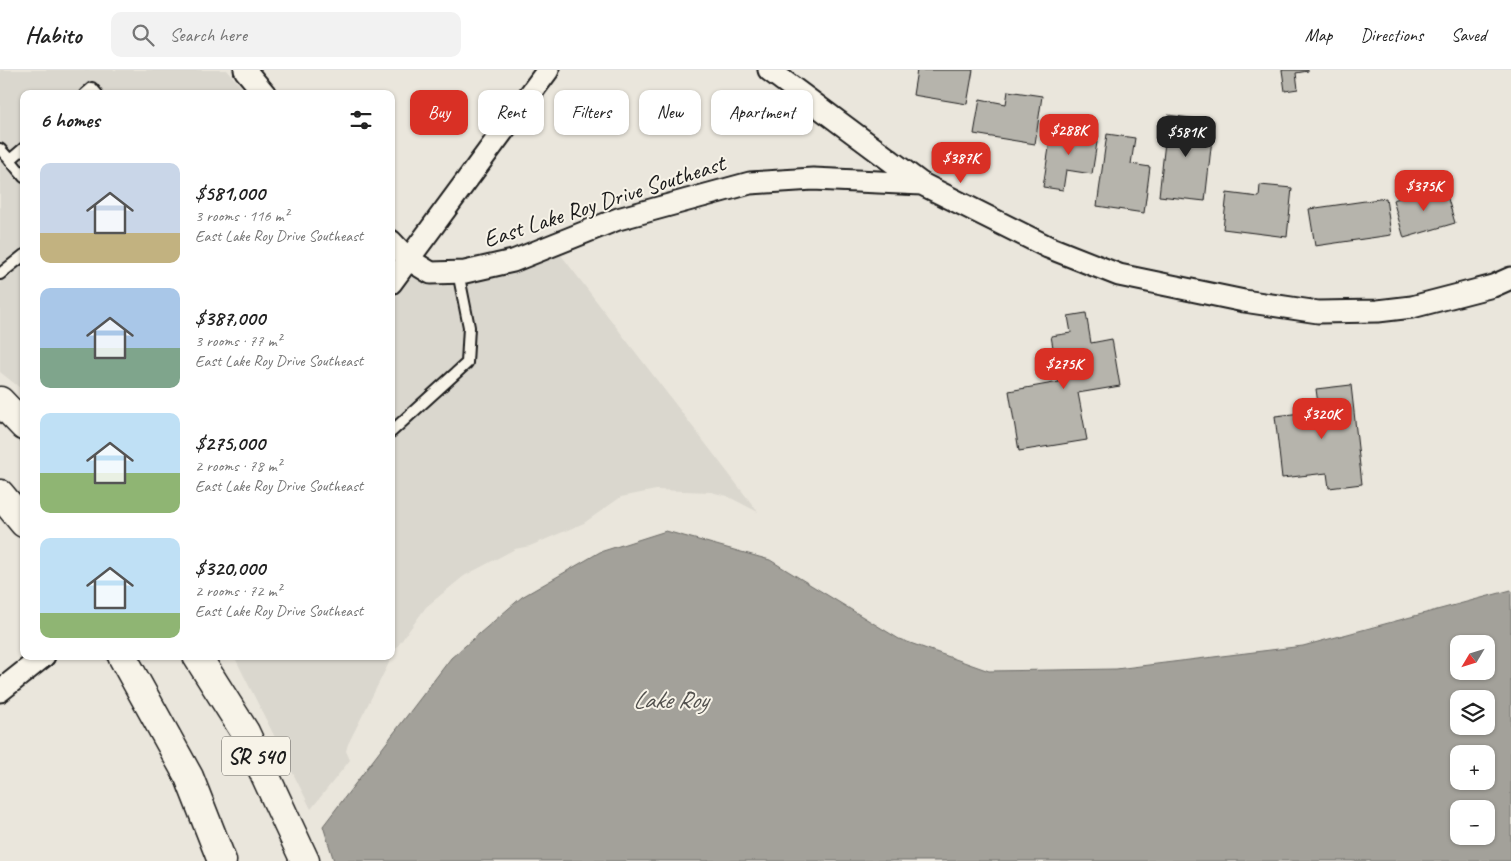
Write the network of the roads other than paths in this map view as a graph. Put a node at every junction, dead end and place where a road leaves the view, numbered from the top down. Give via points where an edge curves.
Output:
1 (245, 70) edge
2 (548, 70) edge
3 (769, 70) edge
4 (262, 90) edge
5 (0, 149) edge
6 (20, 151) edge
7 (10, 160) junction
8 (20, 172) edge
9 (922, 184) junction
10 (395, 245) edge
11 (20, 258) edge
12 (408, 259) junction
13 (458, 272) junction
14 (0, 274) edge
15 (395, 277) edge
16 (1511, 278) edge
17 (0, 401) edge
18 (20, 422) edge
19 (395, 428) edge
20 (0, 494) edge
21 (20, 518) edge
22 (39, 660) edge
23 (124, 660) edge
24 (200, 660) edge
25 (0, 691) edge
26 (222, 861) edge
27 (304, 861) edge

1 - 4 street
2 - 12 street
3 - 9 street
5 - 7 lane
6 - 7 lane
7 - 8 lane
9 - 13 street, East Lake Roy Drive Southeast via 813,179 750,182 618,219 513,261
9 - 16 street, East Lake Roy Drive Southeast via 1048,247 1119,275 1244,301 1318,312 1378,311 1437,302
10 - 12 street, East Lake Roy Drive Southeast
11 - 14 lane
12 - 13 street, East Lake Roy Drive Southeast via 432,273
12 - 15 street
13 - 19 lane via 469,327 467,363
17 - 18 main road
20 - 21 main road
22 - 25 street
23 - 26 main road, SR 540 via 188,777
24 - 27 main road, SR 540 via 245,732

